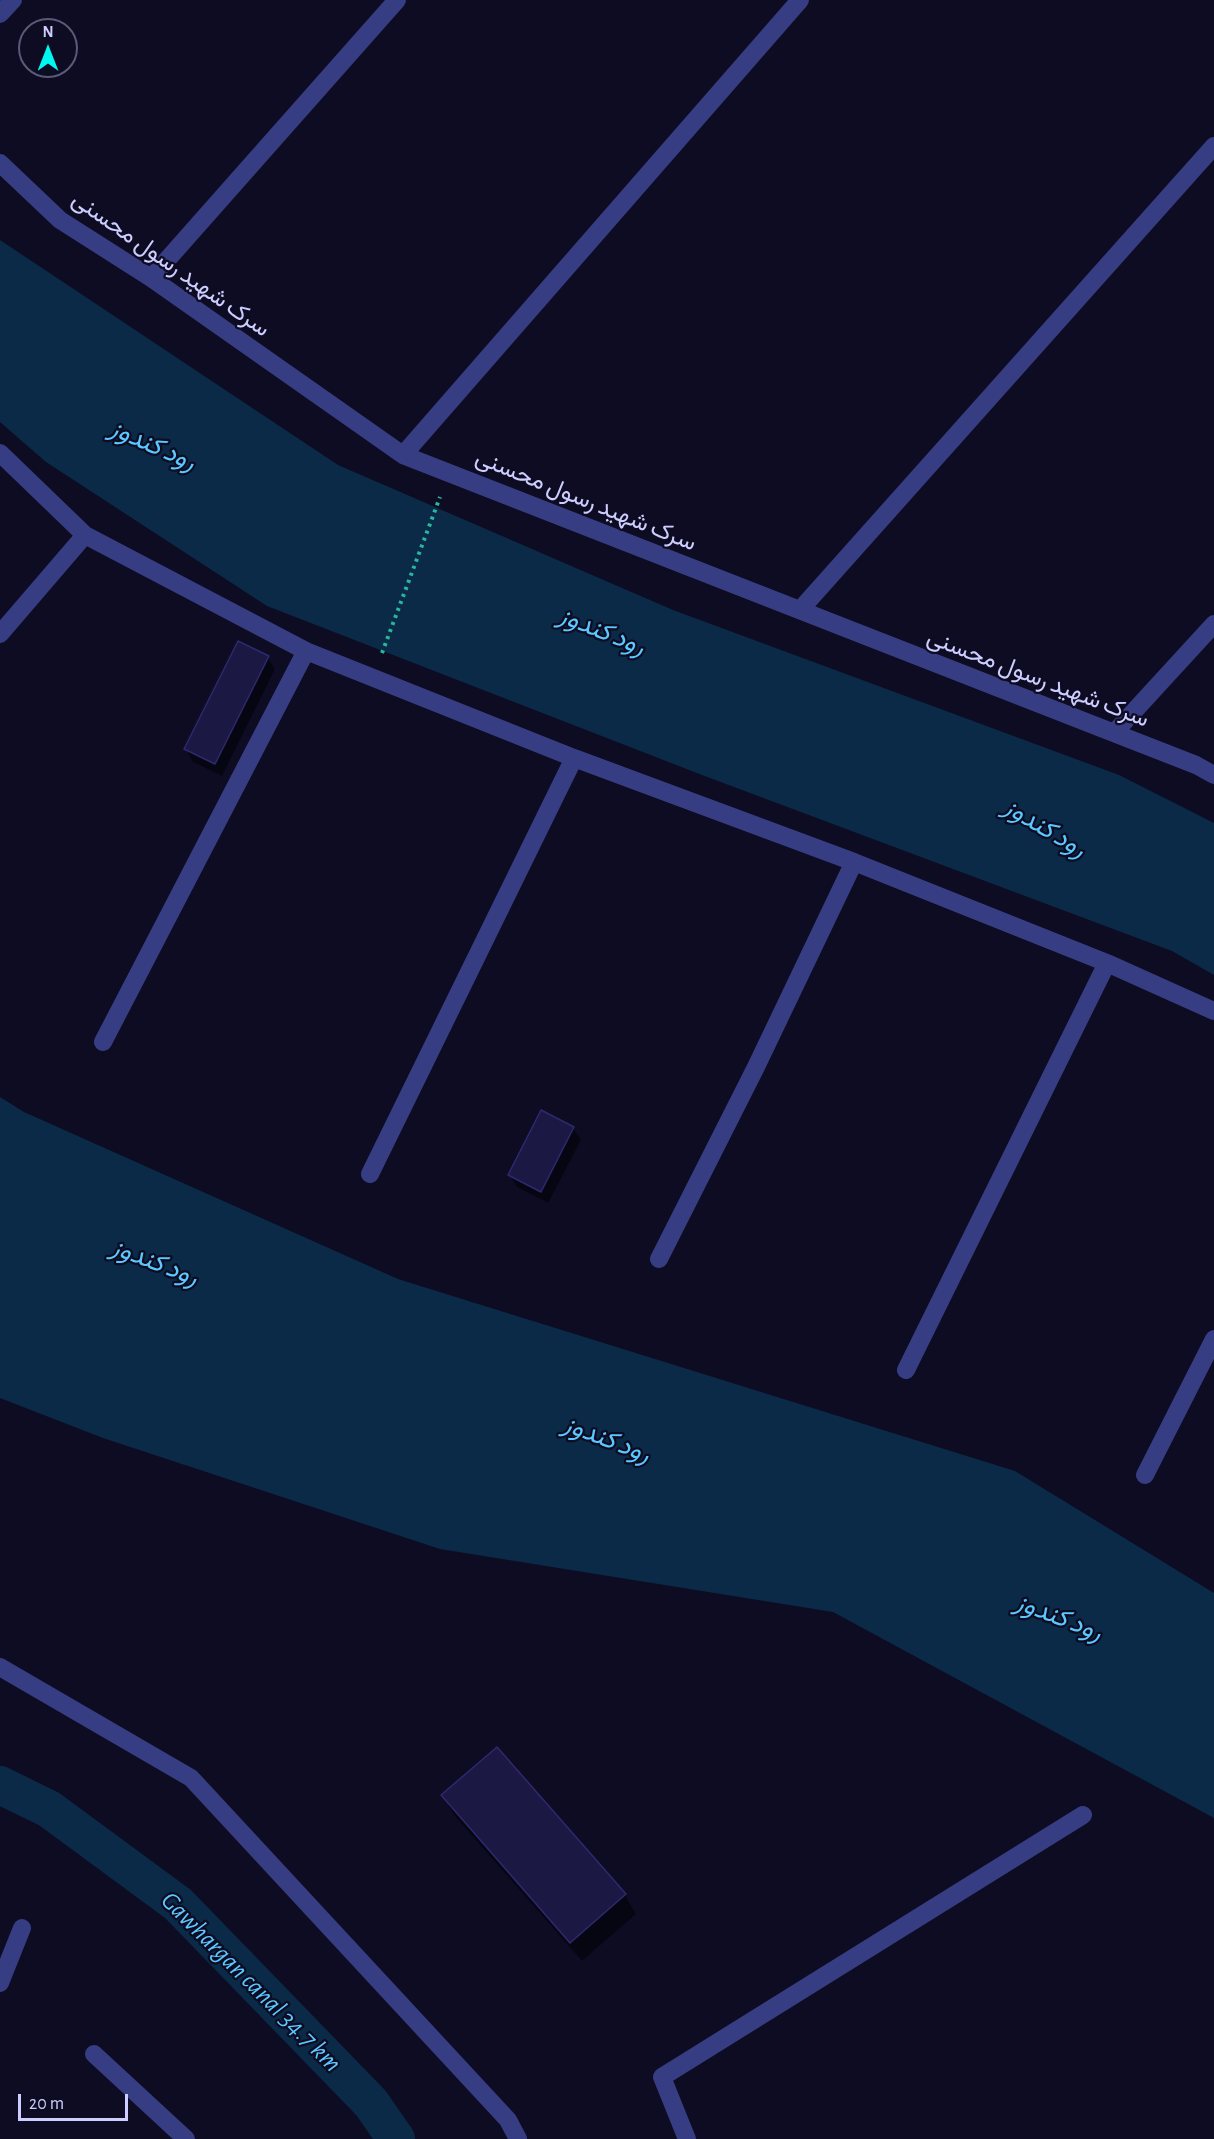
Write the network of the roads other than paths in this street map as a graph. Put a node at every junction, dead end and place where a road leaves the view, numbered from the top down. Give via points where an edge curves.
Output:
1 (14, 0) edge
2 (397, 0) edge
3 (800, 0) edge
4 (0, 14) edge
5 (1214, 146) edge
6 (0, 163) edge
7 (151, 278) junction
8 (0, 453) edge
9 (403, 454) junction
10 (85, 535) junction
11 (800, 610) junction
12 (1214, 624) edge
13 (0, 634) edge
14 (306, 651) junction
15 (1114, 733) junction
16 (574, 758) junction
17 (1214, 775) edge
18 (854, 862) junction
19 (1107, 963) junction
20 (1214, 1011) edge
21 (103, 1042) dead end
22 (370, 1174) dead end
23 (659, 1259) dead end
24 (1214, 1339) edge
25 (906, 1370) dead end
26 (1145, 1476) dead end
27 (0, 1667) edge
28 (1083, 1815) dead end
29 (22, 1928) dead end
30 (0, 1983) edge
31 (94, 2054) dead end
32 (186, 2139) edge
33 (518, 2139) edge
34 (687, 2139) edge

1 - 4 street
2 - 7 street
3 - 9 street
5 - 11 street
6 - 7 street, سرک شهید رسول محسنی via 60,220
7 - 9 street, سرک شهید رسول محسنی
8 - 10 street
9 - 11 street, سرک شهید رسول محسنی
10 - 13 street
10 - 14 street
11 - 15 street, سرک شهید رسول محسنی
12 - 15 street
14 - 16 street
14 - 21 street
15 - 17 street, سرک شهید رسول محسنی
16 - 18 street
16 - 22 street
18 - 19 street
18 - 23 street
19 - 20 street
19 - 25 street
24 - 26 street
27 - 33 street via 191,1778 508,2120
28 - 34 street via 662,2077
29 - 30 street
31 - 32 street

